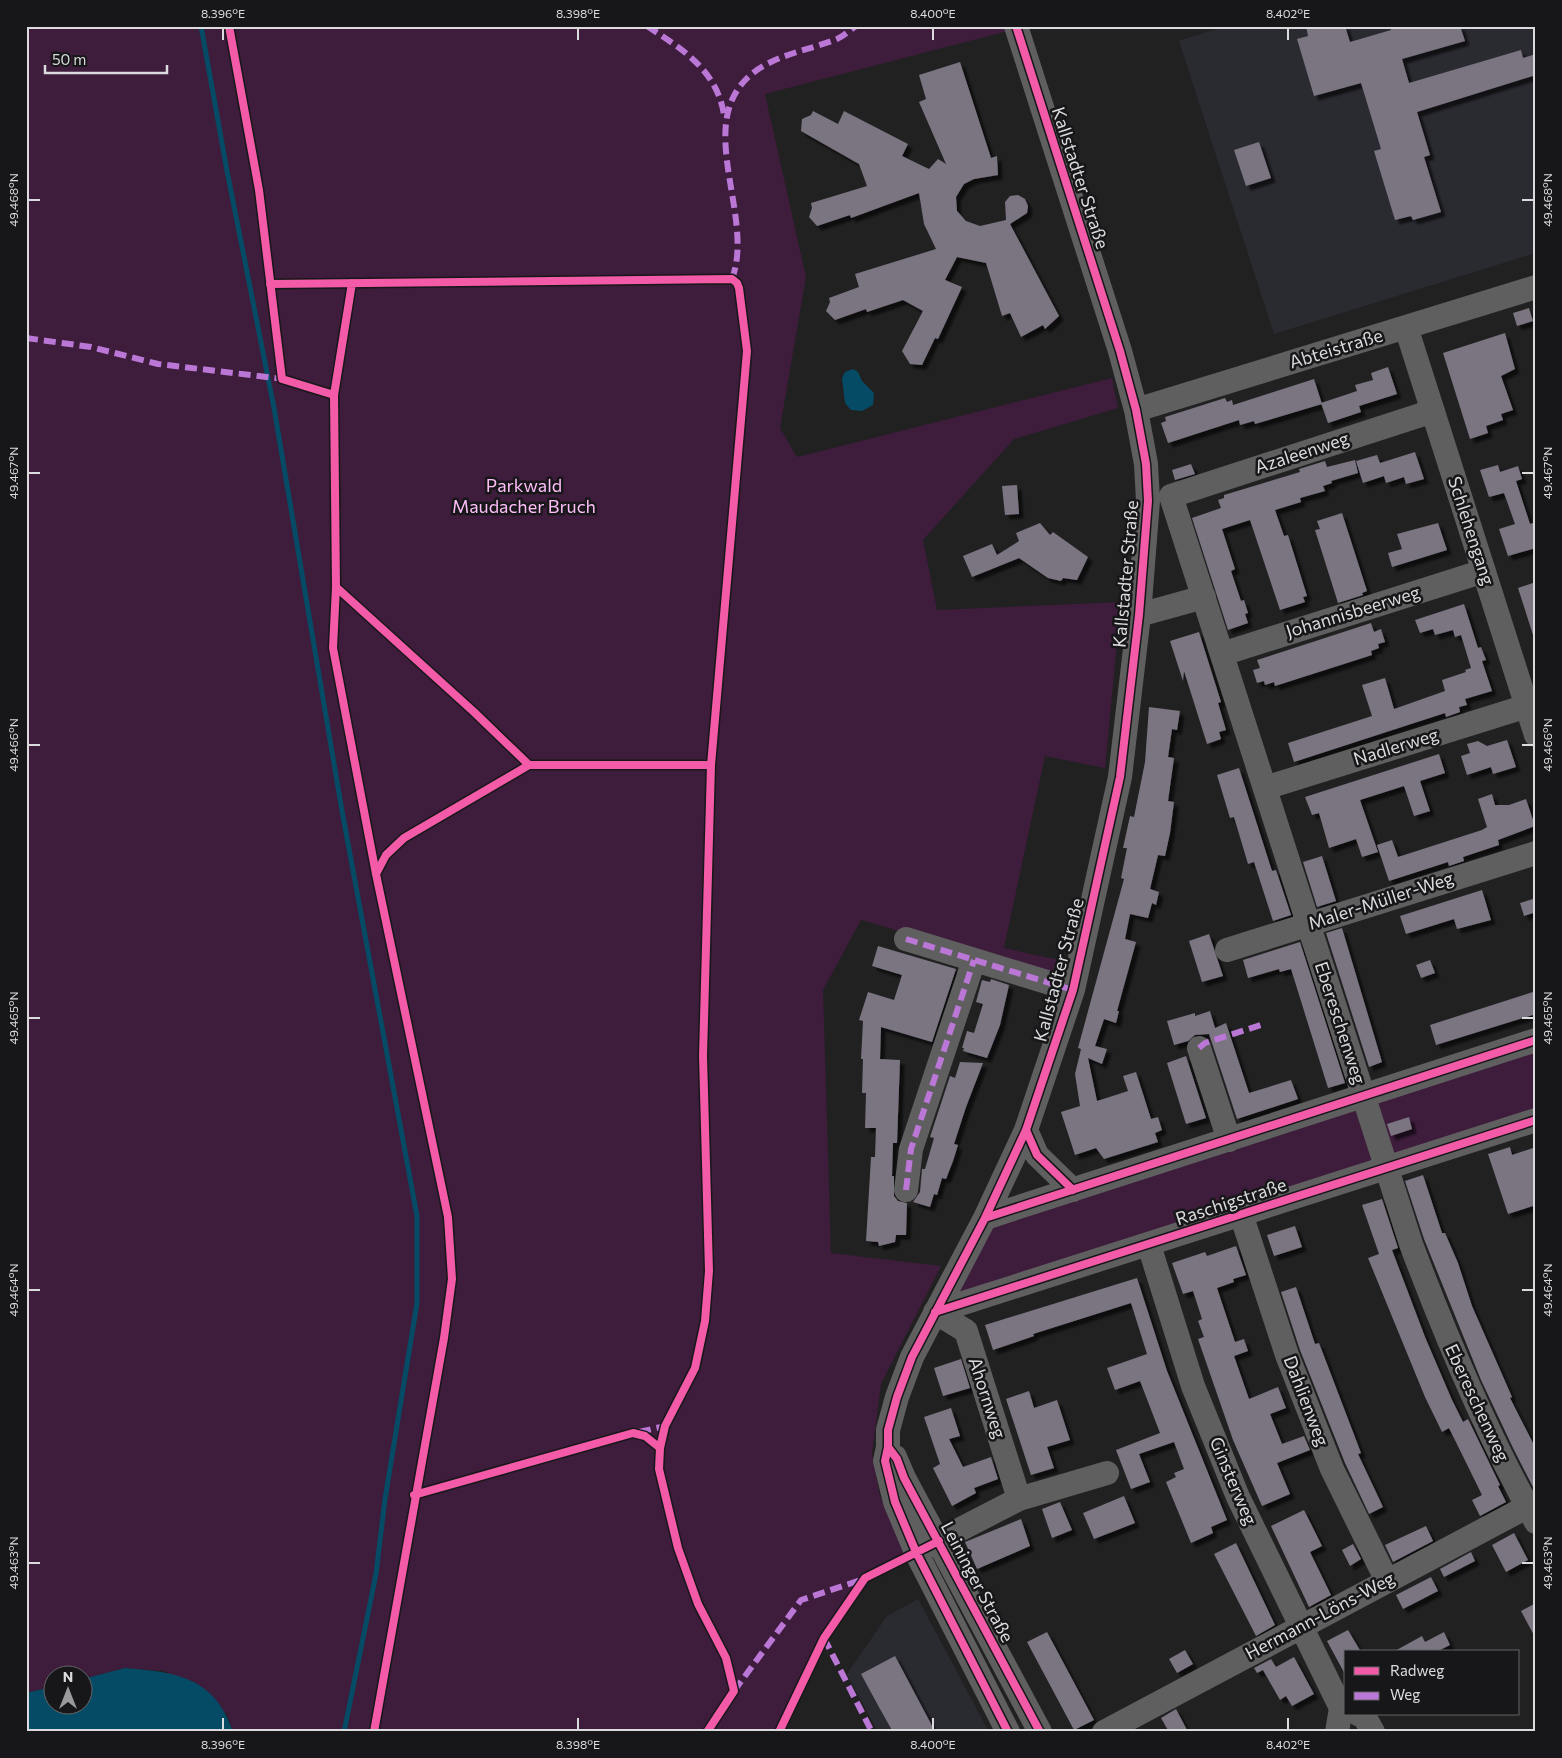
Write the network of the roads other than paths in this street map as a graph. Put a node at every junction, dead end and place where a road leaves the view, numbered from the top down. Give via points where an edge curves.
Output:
1 (1016, 26) edge
2 (1536, 287) edge
3 (1406, 327) junction
4 (1136, 410) junction
5 (1433, 411) junction
6 (1171, 496) joint
7 (1484, 571) junction
8 (1204, 597) junction
9 (1139, 615) junction
10 (1222, 654) junction
11 (1526, 706) junction
12 (1536, 735) edge
13 (1265, 788) junction
14 (1536, 853) edge
15 (1308, 924) junction
16 (906, 939) dead end
17 (1227, 950) dead end
18 (974, 960) junction
19 (1073, 990) junction
20 (1536, 1040) edge
21 (1199, 1048) dead end
22 (1364, 1097) junction
23 (1536, 1120) edge
24 (1026, 1130) junction
25 (1229, 1140) junction
26 (1386, 1168) junction
27 (906, 1190) dead end
28 (1073, 1190) junction
29 (1241, 1214) junction
30 (985, 1218) junction
31 (1149, 1245) junction
32 (935, 1312) junction
33 (888, 1447) junction
34 (1108, 1473) dead end
35 (1019, 1499) junction
36 (1533, 1510) edge
37 (939, 1541) junction
38 (916, 1552) junction
39 (1387, 1581) junction
40 (1300, 1626) junction
41 (1344, 1704) edge
42 (1345, 1716) edge
43 (1364, 1716) edge
44 (1008, 1732) edge
45 (1040, 1732) edge
46 (1104, 1732) edge
47 (1337, 1732) edge
48 (1372, 1732) edge

1 - 4 street, Kallstadter Straße
2 - 3 street, Abteistraße
3 - 4 street, Abteistraße
3 - 5 street, Schlehengang
4 - 9 street, Kallstadter Straße via 1146,464 1148,501
5 - 6 street, Azaleenweg
5 - 7 street, Schlehengang
6 - 8 street, Ebereschenweg
7 - 10 street, Johannisbeerweg
7 - 11 street, Schlehengang
8 - 9 street
8 - 10 street, Ebereschenweg
9 - 19 street, Kallstadter Straße via 1120,777
10 - 13 street, Ebereschenweg
11 - 12 street, Schlehengang
11 - 13 street, Nadlerweg
13 - 15 street, Ebereschenweg
14 - 15 street, Maler-Müller-Weg
15 - 17 street, Maler-Müller-Weg
15 - 22 street, Ebereschenweg
16 - 18 street, Kallstadter Straße
18 - 19 street, Kallstadter Straße
18 - 27 street via 911,1149
19 - 24 street, Kallstadter Straße
20 - 22 street
21 - 25 street
22 - 25 street
22 - 26 street, Ebereschenweg
23 - 26 street, Raschigstraße
24 - 28 street via 1038,1155
24 - 30 street, Kallstadter Straße
25 - 28 street
26 - 29 street, Raschigstraße
26 - 36 street, Ebereschenweg via 1438,1318 1480,1416
28 - 30 street
29 - 31 street, Raschigstraße
29 - 39 street, Dahlienweg via 1287,1355 1332,1469
30 - 32 street
31 - 32 street, Raschigstraße
31 - 40 street, Ginsterweg via 1197,1395 1238,1497
32 - 33 street via 912,1357 897,1397 888,1430
32 - 35 street, Ahornweg via 966,1331
33 - 37 street, Leininger Straße
33 - 38 street via 885,1461 895,1502
34 - 35 street
35 - 37 street
36 - 39 street, Hermann-Löns-Weg
37 - 38 street
37 - 45 street, Leininger Straße
38 - 44 street
39 - 40 street, Hermann-Löns-Weg
40 - 41 street, Ginsterweg
40 - 46 street, Hermann-Löns-Weg
42 - 47 street
43 - 48 street, Ginsterweg

